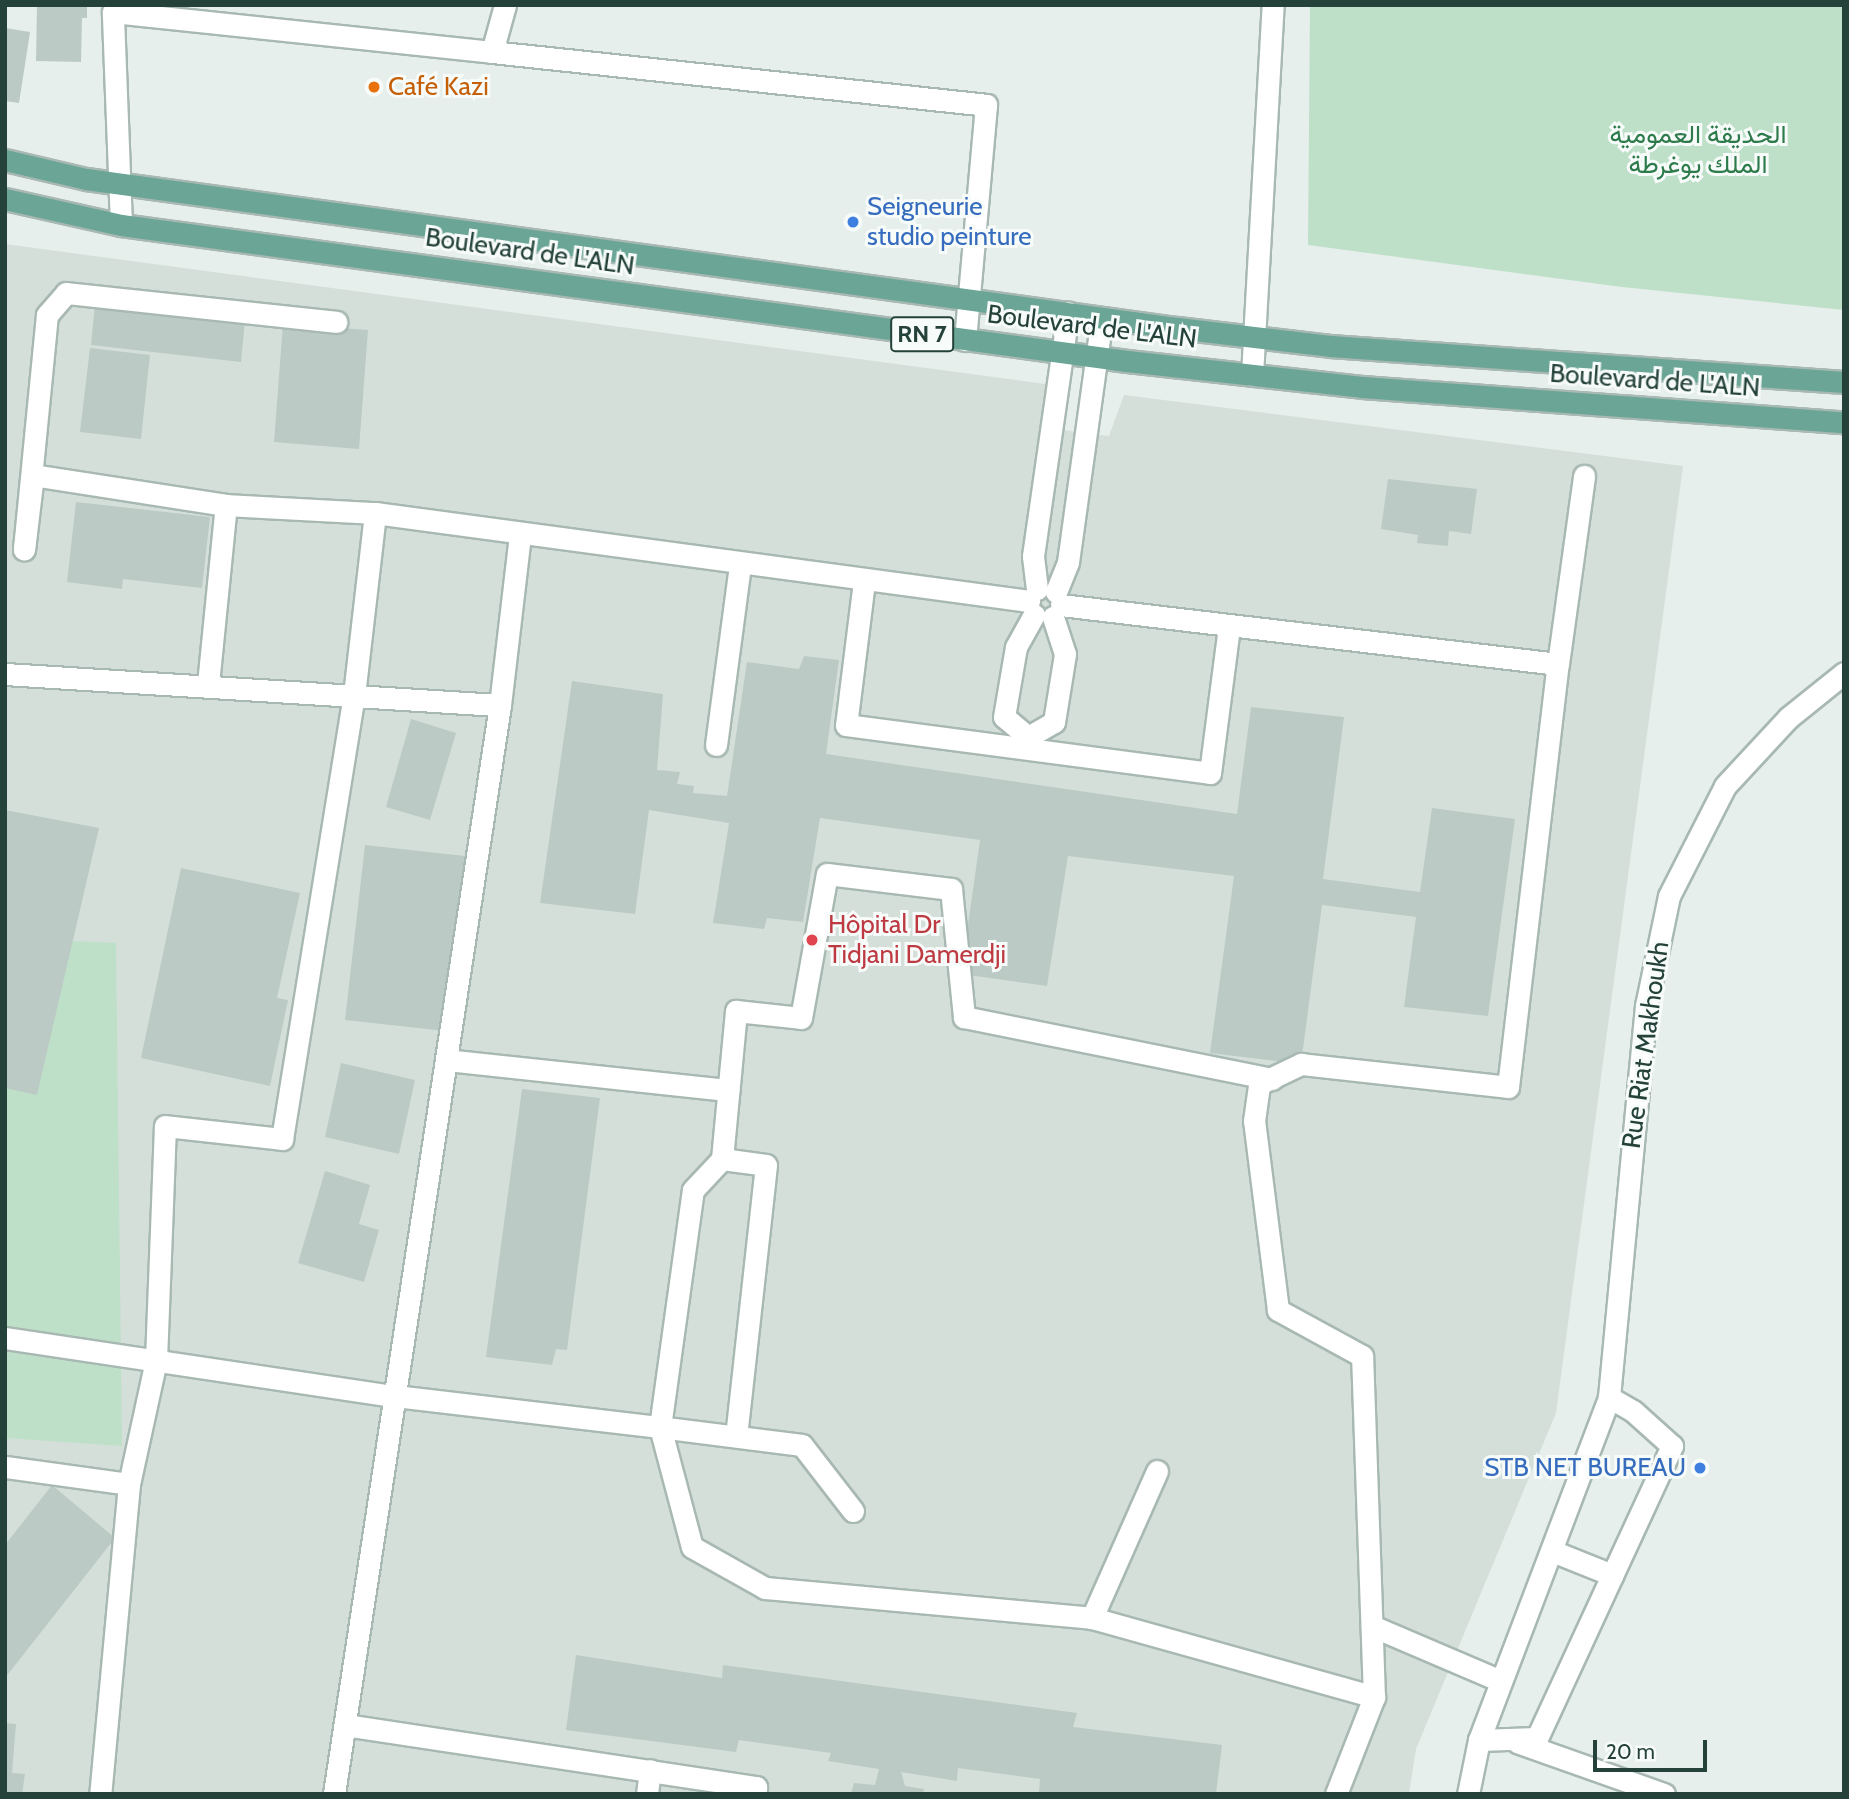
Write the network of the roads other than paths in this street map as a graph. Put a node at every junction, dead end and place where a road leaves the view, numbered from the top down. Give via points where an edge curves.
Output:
1 (505, 5) edge
2 (1273, 5) edge
3 (113, 9) edge
4 (492, 52) junction
5 (5, 160) edge
6 (118, 183) junction
7 (5, 200) edge
8 (121, 225) junction
9 (969, 300) junction
10 (1069, 313) junction
11 (1102, 318) junction
12 (336, 321) dead end
13 (1254, 335) junction
14 (965, 340) junction
15 (1062, 351) junction
16 (1097, 356) junction
17 (1252, 375) junction
18 (1844, 382) edge
19 (1844, 422) edge
20 (1584, 476) dead end
21 (226, 505) junction
22 (375, 513) junction
23 (520, 535) junction
24 (740, 564) junction
25 (864, 581) junction
26 (1045, 603) junction
27 (1229, 627) junction
28 (1558, 664) junction
29 (1844, 673) edge
30 (5, 674) edge
31 (208, 684) junction
32 (354, 695) junction
33 (500, 705) junction
34 (1028, 743) junction
35 (716, 745) dead end
36 (446, 1060) junction
37 (1272, 1079) junction
38 (728, 1090) junction
39 (722, 1159) junction
40 (5, 1338) edge
41 (156, 1360) junction
42 (395, 1396) junction
43 (1609, 1397) junction
44 (660, 1427) junction
45 (736, 1436) junction
46 (5, 1466) edge
47 (1157, 1471) dead end
48 (129, 1484) junction
49 (853, 1511) dead end
50 (1552, 1552) junction
51 (1612, 1576) junction
52 (1092, 1618) junction
53 (1372, 1626) junction
54 (1501, 1681) junction
55 (1374, 1697) junction
56 (345, 1725) junction
57 (1511, 1739) junction
58 (1479, 1740) junction
59 (650, 1770) junction
60 (755, 1790) edge
61 (100, 1794) edge
62 (334, 1794) edge
63 (647, 1794) edge
64 (1336, 1794) edge
65 (1468, 1794) edge
66 (1664, 1794) edge

1 - 4 street
2 - 13 street
3 - 4 street
3 - 6 street
4 - 9 street via 986,104
5 - 6 main road, Boulevard de L'ALN / RN 7
6 - 8 street
6 - 9 main road, Boulevard de L'ALN / RN 7
7 - 8 main road, Boulevard de L'ALN / RN 7
8 - 14 main road, Boulevard de L'ALN / RN 7
9 - 10 main road, Boulevard de L'ALN / RN 7
9 - 14 street
10 - 11 main road, Boulevard de L'ALN / RN 7
10 - 15 street
11 - 13 main road, Boulevard de L'ALN / RN 7
11 - 16 street
12 - 21 street via 66,293 54,302 47,315 24,549 33,475
13 - 17 street
13 - 18 main road, Boulevard de L'ALN / RN 7 via 1330,346
14 - 15 main road, Boulevard de L'ALN / RN 7
15 - 16 main road, Boulevard de L'ALN / RN 7
15 - 26 street via 1033,556
16 - 17 main road, Boulevard de L'ALN / RN 7
16 - 26 street via 1068,562
17 - 19 main road, Boulevard de L'ALN / RN 7
20 - 28 street
21 - 22 street
21 - 31 street
22 - 23 street
22 - 32 street
23 - 24 street
23 - 33 street
24 - 25 street
24 - 35 street
25 - 26 street
25 - 34 street via 846,725
26 - 27 street
26 - 34 street via 1065,654 1054,722
26 - 34 street via 1016,647 1004,717
27 - 28 street
27 - 34 street via 1210,773
28 - 37 street via 1508,1087 1301,1064
29 - 43 street, Rue Riat Makhoukh via 1788,718 1725,786 1669,896 1646,1006
30 - 31 street
31 - 32 street
32 - 33 street
32 - 41 street via 282,1139 165,1126
33 - 36 street
36 - 38 street
36 - 42 street
37 - 38 street via 964,1017 951,889 827,874 801,1018 736,1012
37 - 53 street via 1259,1084 1254,1121 1278,1310 1362,1356
38 - 39 street
39 - 44 street via 693,1190
39 - 45 street via 766,1165
40 - 41 street
41 - 42 street
41 - 48 street
42 - 44 street
42 - 56 street
43 - 50 street, Rue Riat Makhoukh
43 - 51 street via 1633,1410 1672,1446
44 - 45 street
44 - 52 street via 692,1547 765,1588
45 - 49 street via 803,1445
46 - 48 street
47 - 52 street
48 - 61 street
50 - 51 street
50 - 54 street, Rue Riat Makhoukh
51 - 57 street via 1537,1738
52 - 55 street
53 - 54 street
53 - 55 street
54 - 58 street, Rue Riat Makhoukh
55 - 64 street
56 - 59 street
56 - 62 street
57 - 58 street
57 - 66 street
58 - 65 street, Rue Riat Makhoukh
59 - 60 street
59 - 63 street

